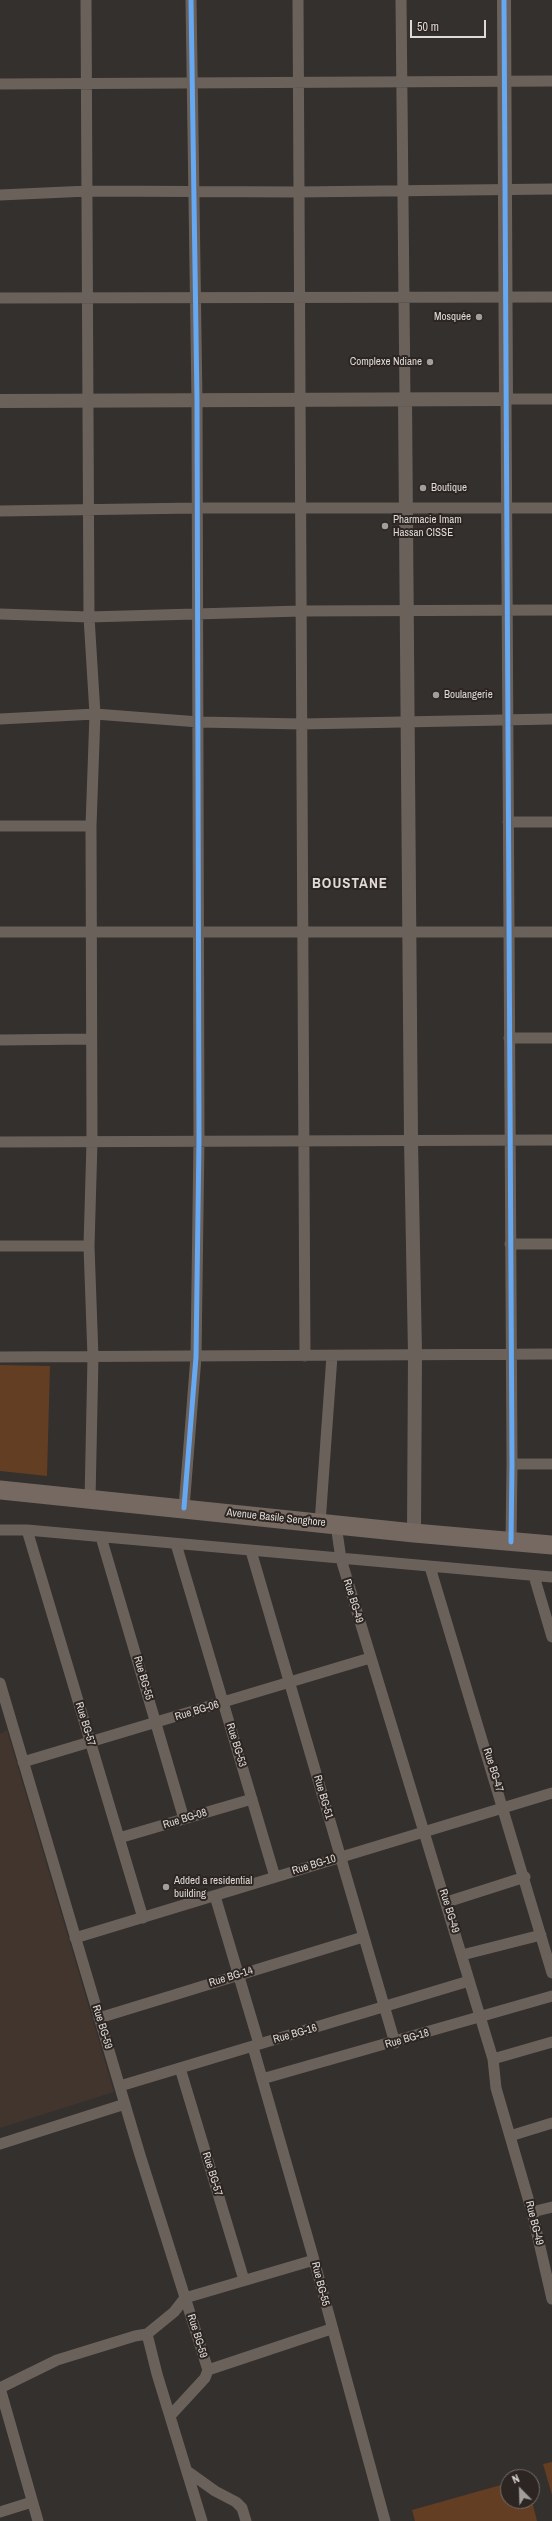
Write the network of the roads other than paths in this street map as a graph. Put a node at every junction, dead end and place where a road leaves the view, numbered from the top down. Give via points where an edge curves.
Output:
1 (86, 0) edge
2 (191, 0) edge
3 (298, 0) edge
4 (401, 0) edge
5 (504, 0) edge
6 (552, 81) edge
7 (299, 82) junction
8 (402, 82) junction
9 (504, 82) junction
10 (87, 83) junction
11 (192, 83) junction
12 (0, 84) edge
13 (504, 189) junction
14 (552, 189) edge
15 (404, 190) junction
16 (88, 191) junction
17 (194, 191) junction
18 (298, 192) junction
19 (0, 195) edge
20 (505, 295) junction
21 (300, 296) junction
22 (404, 296) junction
23 (88, 297) junction
24 (552, 297) edge
25 (0, 298) edge
26 (194, 298) junction
27 (405, 399) junction
28 (506, 399) junction
29 (552, 399) edge
30 (197, 400) junction
31 (300, 400) junction
32 (0, 401) edge
33 (88, 401) junction
34 (196, 508) junction
35 (506, 508) junction
36 (552, 508) edge
37 (406, 509) junction
38 (89, 510) junction
39 (301, 510) junction
40 (0, 511) edge
41 (302, 610) junction
42 (407, 610) junction
43 (507, 610) junction
44 (552, 610) edge
45 (0, 614) edge
46 (197, 615) junction
47 (89, 617) junction
48 (95, 714) junction
49 (0, 719) edge
50 (507, 719) junction
51 (552, 719) edge
52 (199, 722) junction
53 (408, 723) junction
54 (302, 724) junction
55 (508, 822) junction
56 (552, 822) edge
57 (0, 826) edge
58 (91, 826) junction
59 (0, 932) edge
60 (91, 932) junction
61 (303, 932) junction
62 (410, 932) junction
63 (508, 932) junction
64 (552, 932) edge
65 (197, 933) junction
66 (509, 1038) junction
67 (552, 1038) edge
68 (92, 1039) junction
69 (0, 1040) edge
70 (199, 1140) junction
71 (411, 1140) junction
72 (509, 1140) junction
73 (552, 1140) edge
74 (304, 1141) junction
75 (0, 1142) edge
76 (92, 1142) junction
77 (510, 1244) junction
78 (552, 1244) edge
79 (0, 1246) edge
80 (89, 1246) junction
81 (415, 1354) junction
82 (552, 1354) edge
83 (510, 1355) junction
84 (305, 1356) junction
85 (332, 1356) junction
86 (0, 1357) edge
87 (93, 1357) junction
88 (196, 1357) junction
89 (512, 1464) junction
90 (552, 1464) edge
91 (0, 1490) edge
92 (90, 1500) junction
93 (184, 1508) junction
94 (328, 1524) junction
95 (0, 1530) edge
96 (27, 1530) junction
97 (414, 1533) junction
98 (101, 1537) junction
99 (510, 1542) junction
100 (176, 1544) junction
101 (552, 1545) edge
102 (251, 1551) junction
103 (341, 1560) junction
104 (430, 1568) junction
105 (534, 1576) junction
106 (552, 1577) edge
107 (552, 1638) edge
108 (370, 1658) junction
109 (0, 1683) edge
110 (290, 1684) junction
111 (223, 1703) junction
112 (156, 1723) junction
113 (90, 1742) junction
114 (23, 1762) junction
115 (552, 1792) edge
116 (252, 1799) junction
117 (504, 1807) junction
118 (184, 1819) junction
119 (424, 1832) junction
120 (119, 1838) junction
121 (340, 1857) junction
122 (275, 1877) junction
123 (525, 1877) junction
124 (215, 1896) junction
125 (447, 1902) junction
126 (143, 1918) junction
127 (541, 1935) junction
128 (364, 1937) junction
129 (76, 1938) junction
130 (462, 1955) junction
131 (550, 1956) edge
132 (552, 1973) edge
133 (239, 1975) junction
134 (469, 1981) junction
135 (552, 1996) edge
136 (384, 2008) junction
137 (99, 2018) junction
138 (480, 2018) junction
139 (552, 2042) edge
140 (394, 2043) junction
141 (256, 2046) junction
142 (493, 2059) junction
143 (180, 2068) junction
144 (262, 2079) junction
145 (120, 2086) junction
146 (125, 2104) junction
147 (552, 2123) edge
148 (510, 2136) junction
149 (0, 2144) edge
150 (552, 2207) edge
151 (532, 2212) junction
152 (314, 2260) junction
153 (244, 2280) junction
154 (185, 2298) junction
155 (552, 2299) edge
156 (331, 2329) junction
157 (147, 2334) junction
158 (208, 2370) junction
159 (170, 2416) junction
160 (187, 2471) junction
161 (32, 2502) junction
162 (0, 2512) edge
163 (384, 2520) edge
164 (38, 2521) edge
165 (202, 2521) edge
166 (246, 2521) edge

1 - 10 street
2 - 11 street
3 - 7 street
4 - 8 street
5 - 9 street
6 - 9 street
7 - 8 street
7 - 11 street
7 - 18 street
8 - 9 street
8 - 15 street
9 - 13 street
10 - 11 street
10 - 12 street
10 - 16 street
11 - 17 street
13 - 14 street
13 - 15 street
13 - 20 street
15 - 18 street
15 - 22 street
16 - 17 street
16 - 19 street
16 - 23 street
17 - 18 street
17 - 26 street
18 - 21 street
20 - 22 street
20 - 24 street
20 - 28 street
21 - 22 street
21 - 26 street
21 - 31 street
22 - 27 street
23 - 25 street
23 - 26 street
23 - 33 street
26 - 30 street
27 - 28 street
27 - 31 street
27 - 37 street
28 - 29 street
28 - 35 street
30 - 31 street
30 - 33 street
30 - 34 street
31 - 39 street
32 - 33 street
33 - 38 street
34 - 38 street
34 - 39 street
34 - 46 street
35 - 36 street
35 - 37 street
35 - 43 street
37 - 39 street
37 - 42 street
38 - 40 street
38 - 47 street
39 - 41 street
41 - 42 street
41 - 46 street
41 - 54 street
42 - 43 street
42 - 53 street
43 - 44 street
43 - 50 street
45 - 47 street
46 - 47 street
46 - 52 street
47 - 48 street
48 - 49 street
48 - 52 street
48 - 58 street
50 - 51 street
50 - 53 street
50 - 55 street
52 - 54 street
52 - 65 street
53 - 54 street
53 - 62 street
54 - 61 street
55 - 56 street
55 - 63 street
57 - 58 street
58 - 60 street
59 - 60 street
60 - 65 street
60 - 68 street
61 - 62 street
61 - 65 street
61 - 74 street
62 - 63 street
62 - 71 street
63 - 64 street
63 - 66 street
65 - 70 street
66 - 67 street
66 - 72 street
68 - 69 street
68 - 76 street
70 - 74 street
70 - 76 street
70 - 88 street
71 - 72 street
71 - 74 street
71 - 81 street
72 - 73 street
72 - 77 street
74 - 84 street
75 - 76 street
76 - 80 street
77 - 78 street
77 - 83 street
79 - 80 street
80 - 87 street
81 - 83 street
81 - 85 street
81 - 97 street
82 - 83 street
83 - 89 street
84 - 85 street
84 - 88 street
85 - 94 street, Rue BG-49
86 - 87 street
87 - 88 street
87 - 92 street
88 - 93 street
89 - 90 street
89 - 99 street
91 - 92 highway, Avenue Basile Senghore
92 - 93 highway, Avenue Basile Senghore
93 - 94 highway, Avenue Basile Senghore
94 - 97 highway, Avenue Basile Senghore
94 - 103 street, Rue BG-49
95 - 96 street
96 - 98 street
96 - 113 street, Rue BG-57
97 - 99 highway, Avenue Basile Senghore
98 - 100 street
98 - 112 street, Rue BG-55
99 - 101 highway, Avenue Basile Senghore
100 - 102 street
100 - 111 street, Rue BG-53
102 - 103 street
102 - 110 street, Rue BG-51
103 - 104 street
103 - 108 street, Rue BG-49
104 - 105 street
104 - 117 street, Rue BG-47
105 - 106 street
105 - 107 street
108 - 110 street, Rue BG-06
108 - 119 street, Rue BG-49
109 - 114 street, Rue BG-59
110 - 111 street, Rue BG-06
110 - 121 street, Rue BG-51
111 - 112 street, Rue BG-06
111 - 116 street, Rue BG-53
112 - 113 street, Rue BG-06
112 - 118 street, Rue BG-55
113 - 114 street, Rue BG-06
113 - 120 street, Rue BG-57
114 - 129 street, Rue BG-59
115 - 117 street, Rue BG-10
116 - 118 street, Rue BG-08
116 - 122 street, Rue BG-53
117 - 119 street, Rue BG-10
117 - 123 street, Rue BG-47
118 - 120 street, Rue BG-08
119 - 121 street, Rue BG-10
119 - 125 street, Rue BG-49
120 - 126 street, Rue BG-57
121 - 122 street, Rue BG-10
121 - 128 street, Rue BG-51
122 - 124 street, Rue BG-10
123 - 125 street
123 - 127 street, Rue BG-47
124 - 126 street, Rue BG-10
124 - 133 street, Rue BG-55
125 - 130 street, Rue BG-49
126 - 129 street, Rue BG-10
127 - 130 street
127 - 131 street, Rue BG-47
128 - 133 street, Rue BG-14
128 - 136 street, Rue BG-51
129 - 137 street, Rue BG-59
130 - 134 street, Rue BG-49
131 - 132 street, Rue BG-47
133 - 137 street, Rue BG-14
133 - 141 street, Rue BG-55
134 - 136 street, Rue BG-16
134 - 138 street, Rue BG-49
135 - 138 street, Rue BG-18
136 - 140 street, Rue BG-51
136 - 141 street, Rue BG-16
137 - 145 street, Rue BG-59
138 - 140 street, Rue BG-18
138 - 142 street, Rue BG-49
139 - 142 street
140 - 144 street, Rue BG-18
141 - 143 street, Rue BG-16
141 - 144 street, Rue BG-55
142 - 148 street, Rue BG-49 via 496,2088
143 - 145 street, Rue BG-16
143 - 153 street, Rue BG-57
144 - 152 street, Rue BG-55
145 - 146 street, Rue BG-59
146 - 149 street
146 - 154 street, Rue BG-59
147 - 148 street
148 - 151 street, Rue BG-49
150 - 151 street
151 - 155 street, Rue BG-49
152 - 153 street
152 - 156 street, Rue BG-55
153 - 154 street
154 - 157 street via 174,2312
154 - 158 street, Rue BG-59
156 - 158 street
156 - 163 street, Rue BG-55
157 - 159 street
157 - 161 street via 57,2360 0,2388
158 - 159 street via 205,2378
159 - 160 street
160 - 165 street
160 - 166 street via 236,2502 242,2508
161 - 162 street
161 - 164 street

